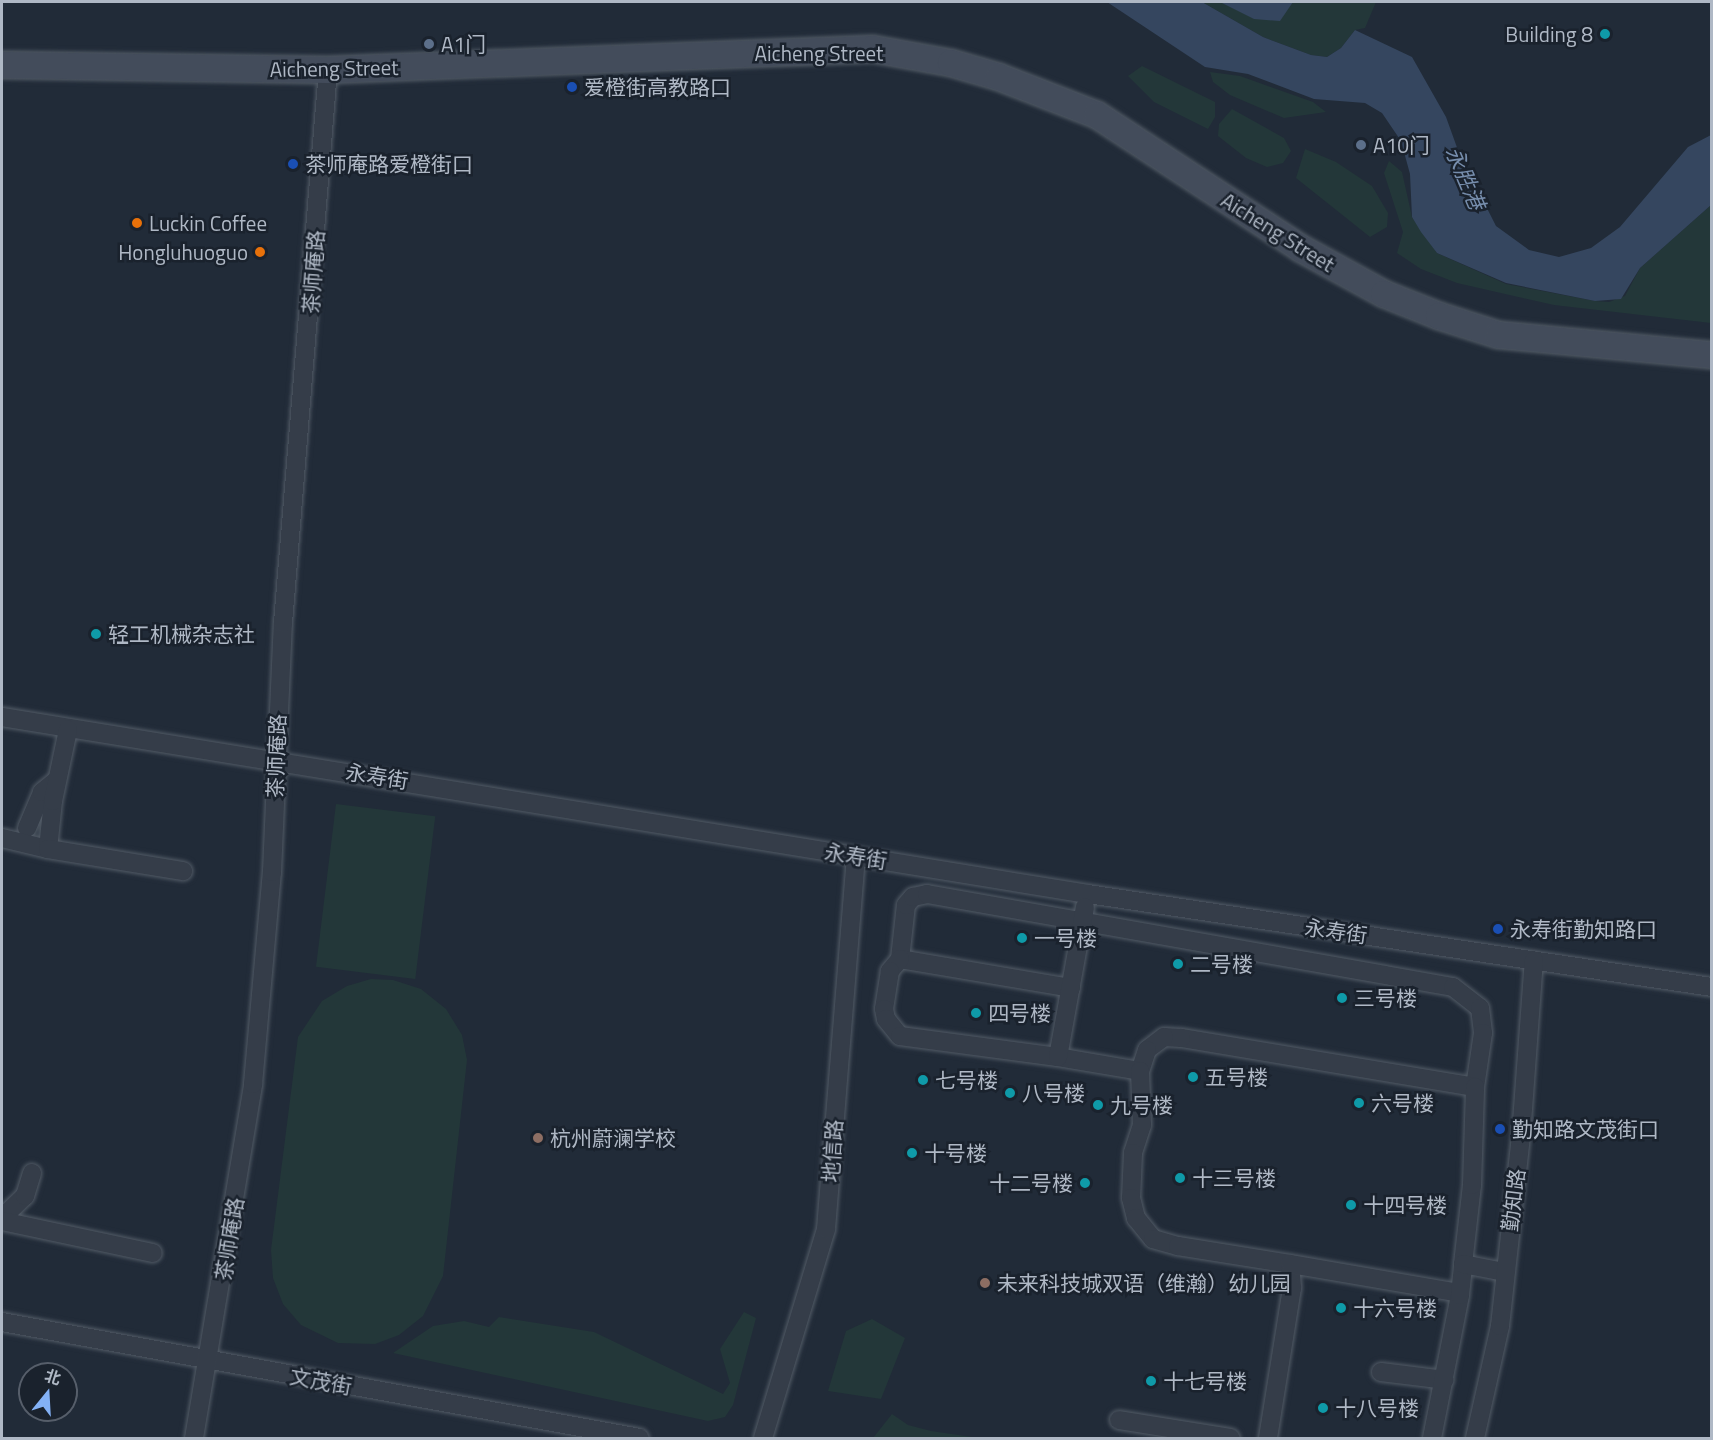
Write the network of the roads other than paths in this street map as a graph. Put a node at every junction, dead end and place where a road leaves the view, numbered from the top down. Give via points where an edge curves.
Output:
1 (2, 65) edge
2 (328, 70) junction
3 (1712, 355) edge
4 (2, 717) edge
5 (68, 730) junction
6 (274, 759) junction
7 (57, 780) junction
8 (27, 828) dead end
9 (2, 838) edge
10 (48, 849) junction
11 (856, 856) junction
12 (183, 871) dead end
13 (1088, 894) junction
14 (1083, 920) junction
15 (900, 960) junction
16 (1534, 960) junction
17 (1712, 987) edge
18 (1071, 988) junction
19 (1058, 1057) junction
20 (1140, 1071) junction
21 (1475, 1087) junction
22 (32, 1173) dead end
23 (2, 1220) edge
24 (153, 1253) dead end
25 (1290, 1264) junction
26 (1463, 1264) junction
27 (1504, 1272) junction
28 (1460, 1293) junction
29 (2, 1322) edge
30 (210, 1360) junction
31 (1381, 1372) dead end
32 (1445, 1380) junction
33 (1119, 1419) dead end
34 (194, 1438) edge
35 (640, 1438) edge
36 (763, 1438) edge
37 (1231, 1438) edge
38 (1268, 1438) edge
39 (1432, 1438) edge
40 (1474, 1438) edge

1 - 2 street, Aicheng Street
2 - 3 street, Aicheng Street via 873,49 951,63 1097,116 1300,248 1384,294 1439,316 1499,336
2 - 6 street, 茶师庵路
4 - 5 street, 永寿街
5 - 6 street, 永寿街
5 - 7 street
6 - 11 street, 永寿街
6 - 30 street, 茶师庵路 via 272,872 253,1084
7 - 8 street via 42,792
7 - 10 street
9 - 10 street
10 - 12 street
11 - 13 street, 永寿街
11 - 36 street, 地信路 via 826,1229
13 - 14 street
13 - 16 street, 永寿街
14 - 15 street via 927,894 913,897 906,905
14 - 18 street
14 - 21 street via 1453,987 1480,1008 1483,1033
15 - 18 street
15 - 19 street via 890,971 885,999 886,1019 900,1036
16 - 17 street, 永寿街
16 - 27 street, 勤知路 via 1521,1136
18 - 19 street
19 - 20 street
20 - 21 street via 1147,1050 1164,1037
20 - 25 street via 1142,1125 1133,1153 1131,1198 1136,1218 1153,1239
21 - 26 street via 1472,1185
22 - 23 street via 25,1196
23 - 24 street
25 - 28 street
25 - 38 street via 1293,1288
26 - 27 street
26 - 28 street
27 - 40 street, 勤知路 via 1500,1326
28 - 32 street
29 - 30 street, 文茂街
30 - 34 street, 茶师庵路
30 - 35 street, 文茂街
31 - 32 street
32 - 39 street
33 - 37 street

